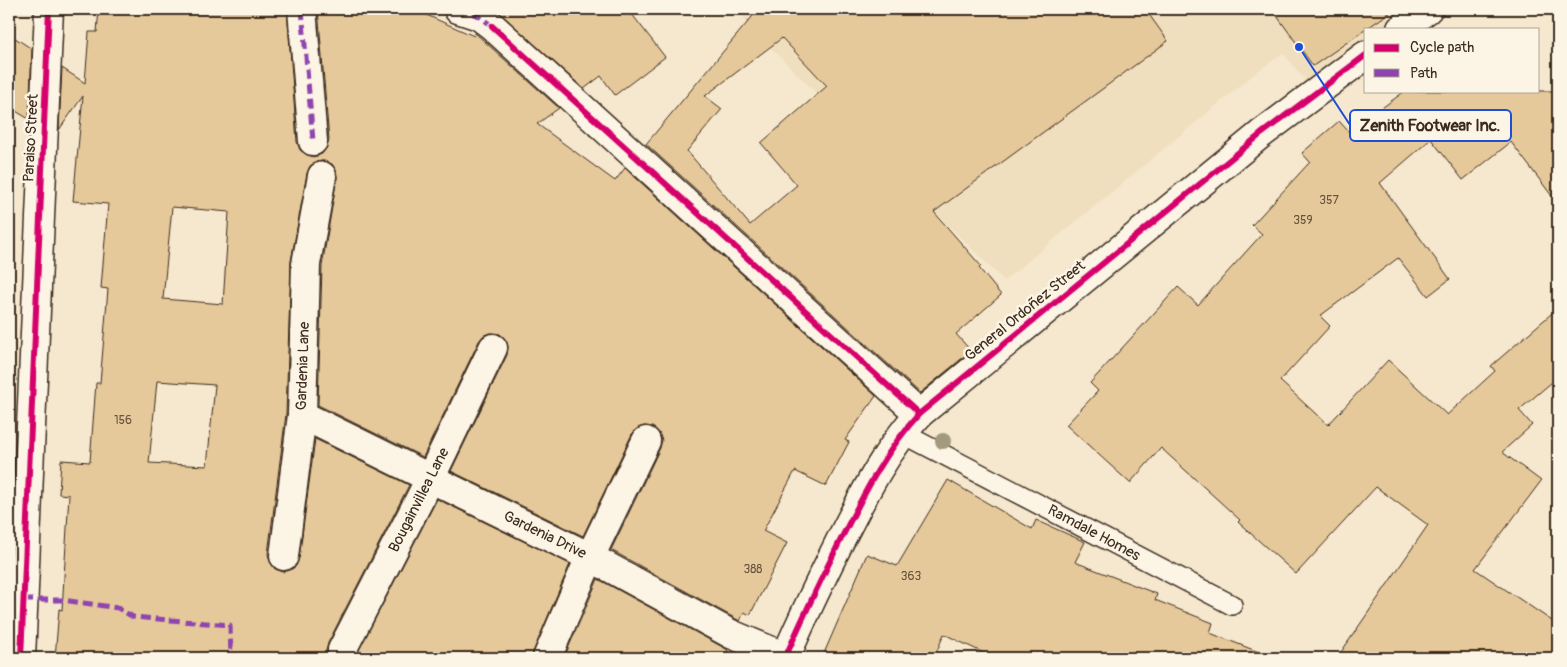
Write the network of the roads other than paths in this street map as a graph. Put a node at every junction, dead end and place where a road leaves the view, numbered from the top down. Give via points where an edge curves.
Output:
1 (49, 9) edge
2 (302, 9) edge
3 (458, 9) edge
4 (1428, 9) edge
5 (1402, 28) edge
6 (1364, 57) edge
7 (312, 141) dead end
8 (322, 176) dead end
9 (493, 348) dead end
10 (302, 415) junction
11 (910, 424) junction
12 (646, 441) dead end
13 (430, 479) junction
14 (284, 556) dead end
15 (590, 557) junction
16 (1232, 605) dead end
17 (342, 650) dead end
18 (21, 658) edge
19 (547, 658) edge
20 (786, 658) edge

1 - 18 street, Paraiso Street
2 - 7 street
3 - 11 street via 479,16 492,26
4 - 5 street
6 - 11 street, General Ordoñez Street via 1261,134
8 - 10 street, Gardenia Lane via 306,264
9 - 13 street, Bougainvillea Lane
10 - 13 street, Gardenia Drive
10 - 14 street, Gardenia Lane
11 - 16 lane, Ramdale Homes via 957,461
11 - 20 street, General Ordoñez Street via 857,508
12 - 15 street
13 - 15 street, Gardenia Drive
13 - 17 street, Bougainvillea Lane
15 - 19 street
15 - 20 street, Gardenia Drive via 731,634

